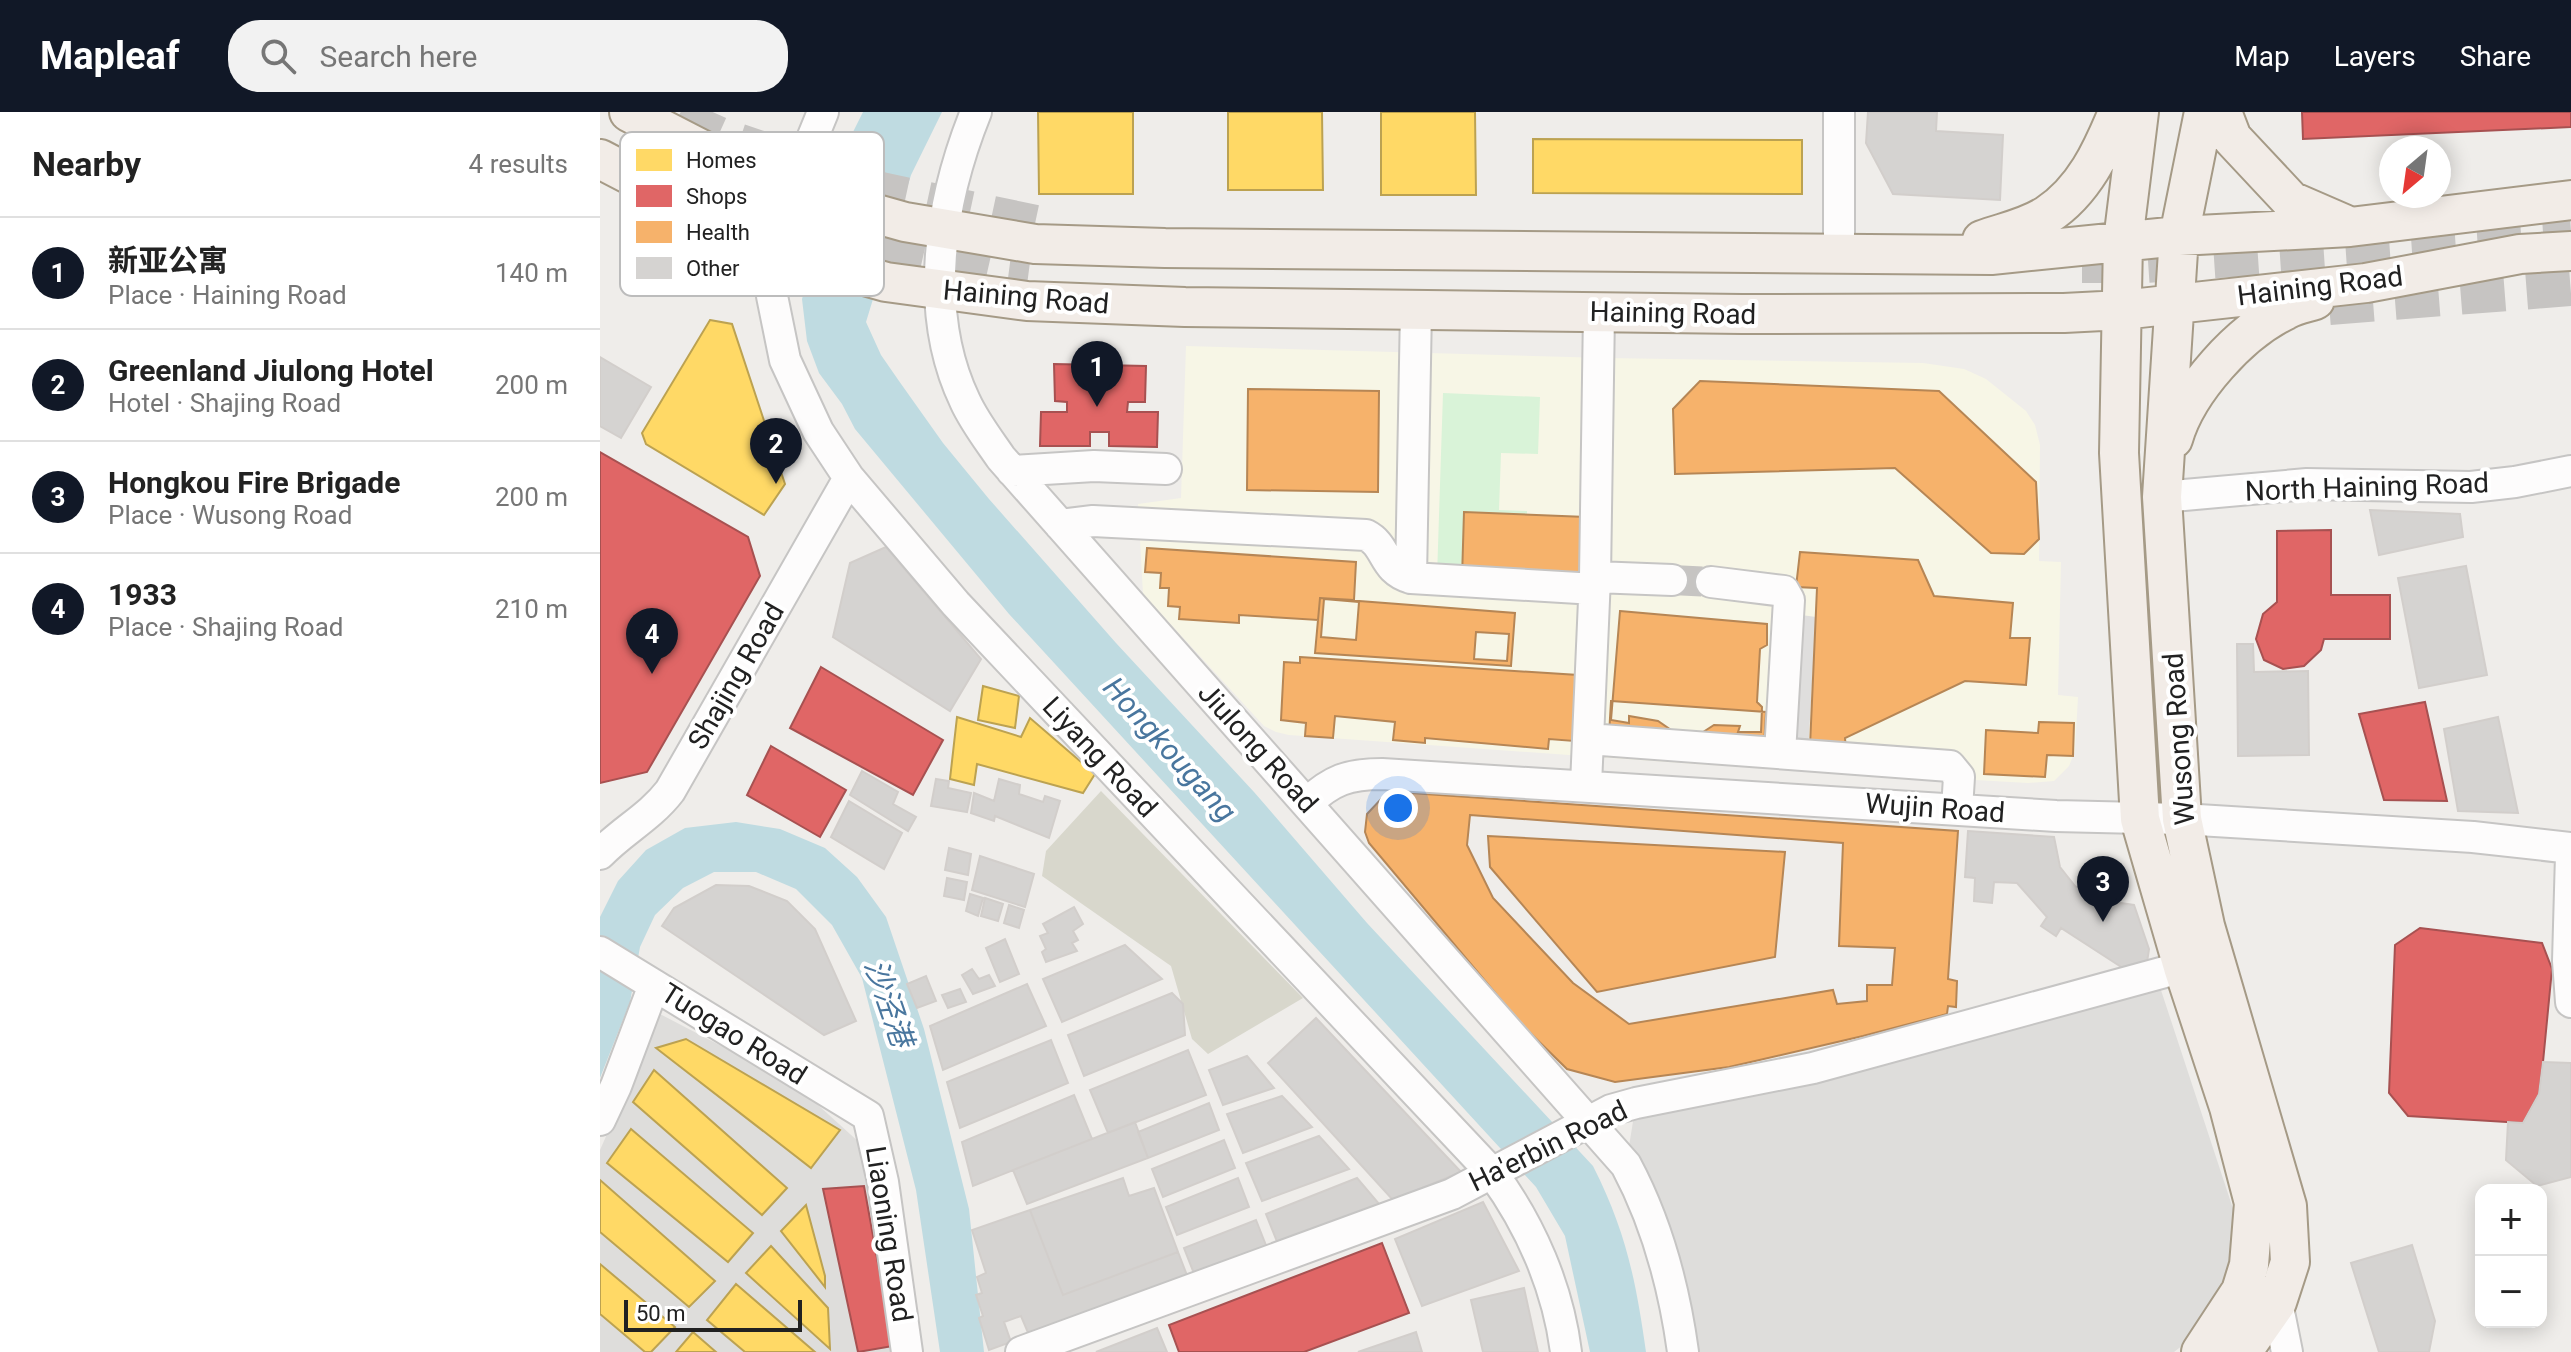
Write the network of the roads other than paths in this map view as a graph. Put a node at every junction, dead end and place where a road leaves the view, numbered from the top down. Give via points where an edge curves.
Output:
1 (629, 112) edge
2 (823, 112) edge
3 (976, 112) edge
4 (1839, 112) edge
5 (2118, 112) edge
6 (2139, 112) edge
7 (2204, 112) edge
8 (2222, 112) edge
9 (668, 132) tunnel mouth
10 (819, 132) edge
11 (600, 159) edge
12 (620, 169) tunnel mouth
13 (2571, 200) edge
14 (884, 216) edge
15 (2350, 227) junction
16 (945, 230) junction
17 (2179, 236) junction
18 (2123, 241) junction
19 (2571, 251) edge
20 (1926, 254) junction
21 (1839, 255) junction
22 (884, 281) edge
23 (2366, 283) junction
24 (939, 290) junction
25 (772, 296) edge
26 (2174, 303) junction
27 (1416, 309) junction
28 (2122, 310) junction
29 (1599, 312) junction
30 (1166, 469) dead end
31 (1012, 471) junction
32 (2571, 471) edge
33 (849, 478) junction
34 (2163, 484) junction
35 (1060, 525) junction
36 (1411, 578) junction
37 (1672, 580) tunnel mouth
38 (1711, 582) tunnel mouth
39 (1595, 583) junction
40 (1588, 739) junction
41 (1780, 753) junction
42 (1586, 785) junction
43 (1307, 803) junction
44 (1957, 809) junction
45 (2140, 819) junction
46 (2182, 819) junction
47 (2571, 848) edge
48 (600, 854) edge
49 (2571, 855) edge
50 (600, 952) edge
51 (2183, 967) junction
52 (643, 978) junction
53 (2571, 1002) edge
54 (868, 1116) joint
55 (600, 1120) edge
56 (1578, 1126) junction
57 (1501, 1170) junction
58 (2277, 1302) junction
59 (907, 1352) edge
60 (1021, 1352) edge
61 (1566, 1352) edge
62 (1683, 1352) edge
63 (2201, 1352) edge
64 (2242, 1352) edge
65 (2287, 1352) edge

1 - 9 main road, Haining Road
2 - 10 street, Liyang Road
3 - 16 street, Jiulong Road via 953,180
4 - 21 street
5 - 20 main road via 2086,176 2046,216
6 - 18 main road, Wusong Road
7 - 17 main road, Wusong Road
8 - 15 main road via 2232,138 2291,201
11 - 12 main road, Haining Road
13 - 15 main road, Haining Road
14 - 16 main road, Haining Road
15 - 17 main road, Haining Road
16 - 21 main road, Haining Road via 1035,244 1165,248
16 - 24 street, Jiulong Road
17 - 18 main road, Haining Road
17 - 26 main road, Wusong Road
18 - 20 main road, Haining Road via 1991,255
18 - 28 main road, Wusong Road
19 - 23 main road, Haining Road via 2520,254
20 - 21 main road, Haining Road
22 - 24 main road, Haining Road
23 - 26 main road, Haining Road
23 - 34 main road via 2287,309 2242,341 2193,395 2177,425
24 - 27 main road, Haining Road via 1090,304
24 - 31 street, Jiulong Road via 957,383 975,420
25 - 33 street, Liyang Road via 785,360 818,431
26 - 28 main road, Haining Road
26 - 34 main road, Wusong Road
27 - 29 main road, Haining Road
27 - 36 street
28 - 29 main road, Haining Road
28 - 45 main road, Wusong Road via 2119,453
29 - 39 street
30 - 31 street
31 - 35 street, Jiulong Road
32 - 34 street, North Haining Road via 2471,487
33 - 48 street, Shajing Road via 670,791
33 - 57 street, Liyang Road via 956,604
34 - 46 main road, Wusong Road
35 - 36 street via 1093,521 1366,535 1394,571
35 - 43 street, Jiulong Road
36 - 39 street
37 - 39 street
38 - 41 street via 1784,591 1789,600
39 - 40 street
40 - 41 street
40 - 42 street
41 - 44 street via 1950,766 1959,777
42 - 43 street, Wujin Road via 1367,774 1343,778
42 - 44 street, Wujin Road
43 - 56 street, Jiulong Road
44 - 45 street, Wujin Road
45 - 46 street, Wujin Road
45 - 51 main road, Wusong Road
46 - 47 street, Wujin Road
46 - 58 main road, Wusong Road via 2208,938 2287,1206 2290,1262
49 - 53 street
50 - 52 street, Tuogao Road
51 - 56 street, Ha'erbin Road via 1838,1062 1636,1103
51 - 63 main road, Wusong Road via 2254,1203 2249,1265 2241,1291
52 - 54 street, Tuogao Road
52 - 55 street via 616,1086
54 - 59 street, Liaoning Road via 883,1182
56 - 57 street, Ha'erbin Road
56 - 62 street, Jiulong Road via 1626,1165 1647,1206 1660,1240
57 - 60 street, Ha'erbin Road via 1452,1194
57 - 61 street, Liyang Road via 1552,1290
58 - 64 main road
58 - 65 street, Wusong Road

